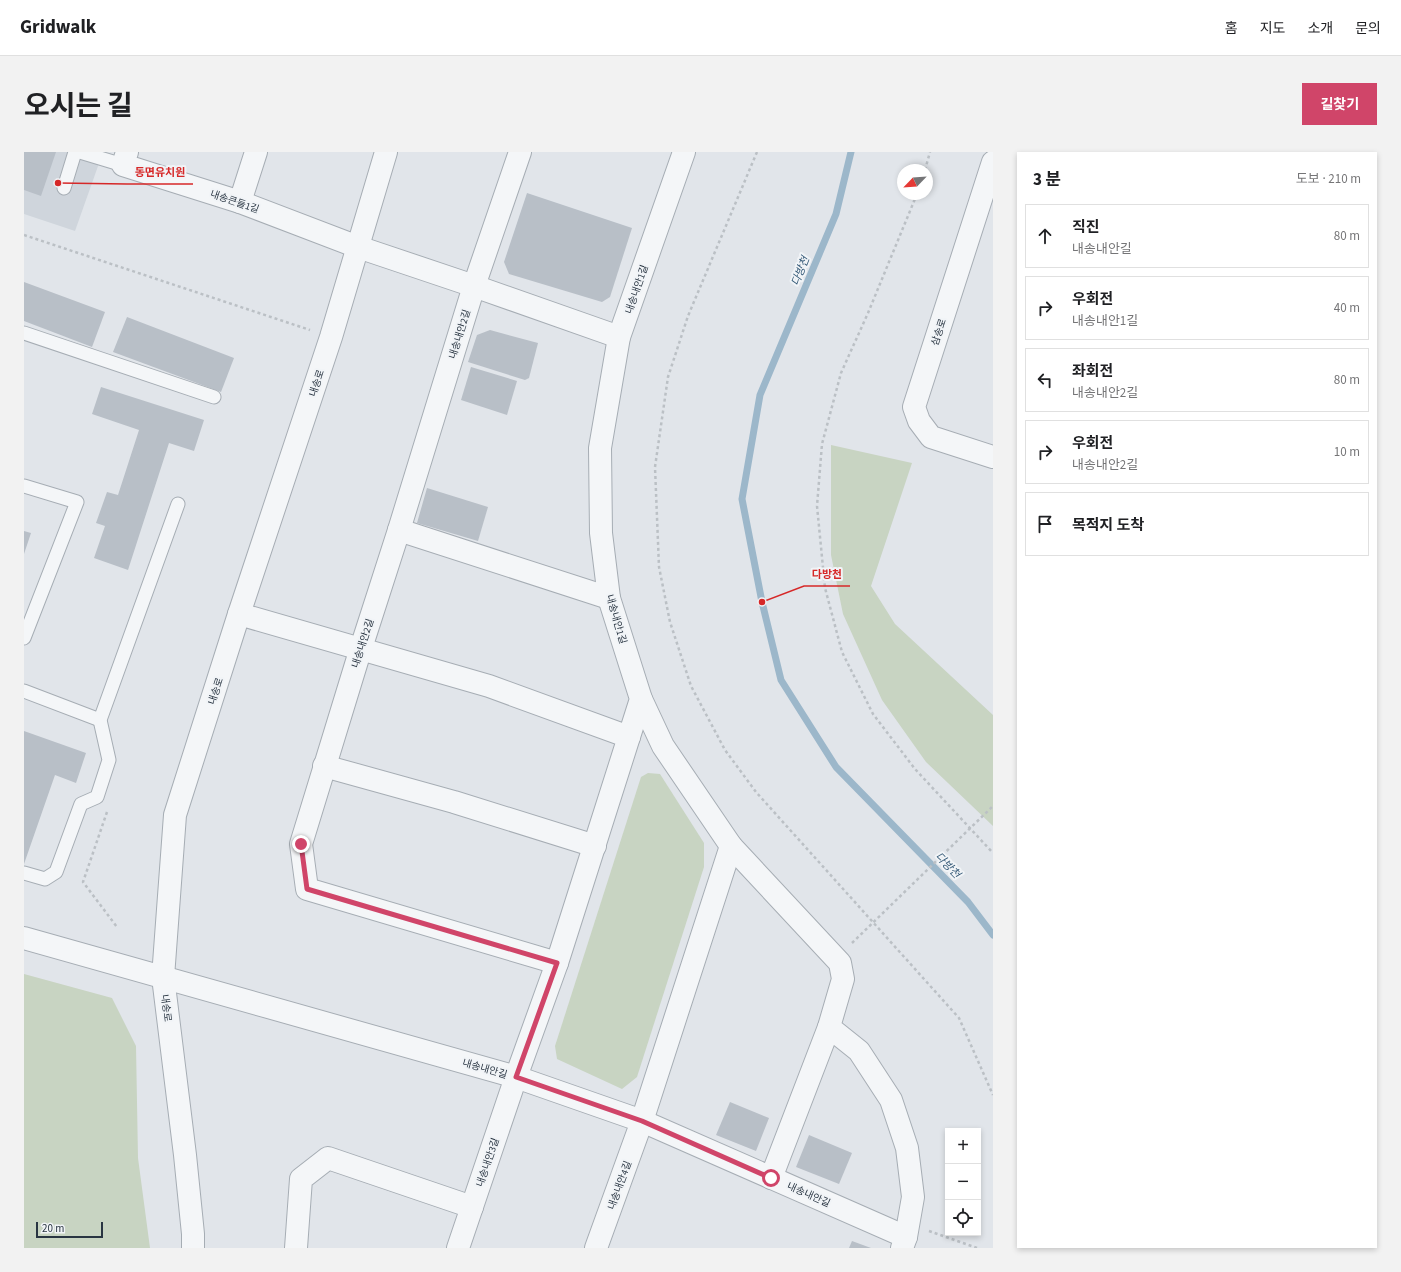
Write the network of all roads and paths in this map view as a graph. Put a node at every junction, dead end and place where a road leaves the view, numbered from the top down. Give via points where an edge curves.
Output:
1 (75, 152) edge
2 (80, 152) edge
3 (256, 152) edge
4 (386, 152) edge
5 (520, 152) edge
6 (684, 152) edge
7 (757, 152) edge
8 (930, 152) edge
9 (125, 159) edge
10 (993, 162) edge
11 (927, 164) edge
12 (64, 188) dead end
13 (915, 200) edge
14 (240, 202) junction
15 (24, 235) edge
16 (358, 247) junction
17 (474, 286) junction
18 (24, 333) edge
19 (332, 337) junction
20 (619, 337) junction
21 (214, 397) dead end
22 (993, 457) edge
23 (24, 486) edge
24 (178, 504) dead end
25 (398, 530) junction
26 (609, 598) junction
27 (239, 614) junction
28 (24, 638) edge
29 (361, 648) junction
30 (24, 691) edge
31 (641, 699) junction
32 (100, 720) junction
33 (630, 737) junction
34 (324, 766) junction
35 (993, 806) edge
36 (108, 808) dead end
37 (970, 828) junction
38 (595, 846) junction
39 (731, 846) junction
40 (993, 853) edge
41 (24, 873) edge
42 (873, 923) junction
43 (117, 927) dead end
44 (24, 938) edge
45 (836, 959) junction
46 (557, 963) junction
47 (163, 977) junction
48 (829, 1028) junction
49 (516, 1077) junction
50 (993, 1095) edge
51 (642, 1121) junction
52 (771, 1178) junction
53 (472, 1207) junction
54 (906, 1236) edge
55 (193, 1248) edge
56 (296, 1248) edge
57 (458, 1248) edge
58 (596, 1248) edge
59 (977, 1248) edge

1 - 12 lane
2 - 9 lane
3 - 14 street
4 - 16 street, 내송로
5 - 17 street, 내송내안2길
6 - 20 street, 내송내안1길
7 - 42 path via 688,316 668,377 654,467 659,567 670,622 691,686 725,750 756,792
8 - 11 path
9 - 14 street, 내송큰들1길
10 - 22 street, 삼송로 via 914,407 919,421 931,437
13 - 37 path via 841,373 822,444 817,506 825,588 842,652 873,714 916,769
14 - 16 street, 내송큰들1길
15 - 19 path
16 - 17 street, 내송큰들1길
16 - 19 street, 내송로
17 - 20 street, 내송큰들1길
17 - 25 street, 내송내안2길
18 - 21 lane
19 - 27 street, 내송로
20 - 26 street, 내송내안1길 via 600,448 601,533
23 - 28 lane via 78,502
24 - 32 lane
25 - 26 street
25 - 29 street, 내송내안2길
26 - 31 street, 내송내안1길
27 - 29 street
27 - 47 street, 내송로 via 176,815
29 - 33 street via 489,686
29 - 34 street, 내송내안2길
30 - 32 lane
31 - 33 street
31 - 39 street, 내송내안1길 via 663,746
32 - 41 lane via 109,760 97,797 81,804 56,872 45,879
33 - 38 street
34 - 38 street via 454,802
34 - 46 street, 내송내안2길 via 301,844 307,889
35 - 37 path
36 - 43 path via 83,882
37 - 40 path
37 - 42 path
38 - 46 street
39 - 45 street, 내송내안1길
39 - 51 street, 내송내안4길
42 - 45 path
42 - 50 path via 959,1018
44 - 47 street, 내송내안길
45 - 48 street via 840,963 843,979
46 - 49 street
47 - 49 street, 내송내안길
47 - 55 street, 내송로 via 185,1155
48 - 52 street
48 - 54 street via 859,1051 891,1100 907,1148 913,1197
49 - 51 street, 내송내안길
49 - 53 street, 내송내안3길
51 - 52 street, 내송내안길
51 - 58 street, 내송내안4길
52 - 54 street, 내송내안길
53 - 56 street via 328,1158 301,1179
53 - 57 street, 내송내안3길
54 - 59 path

